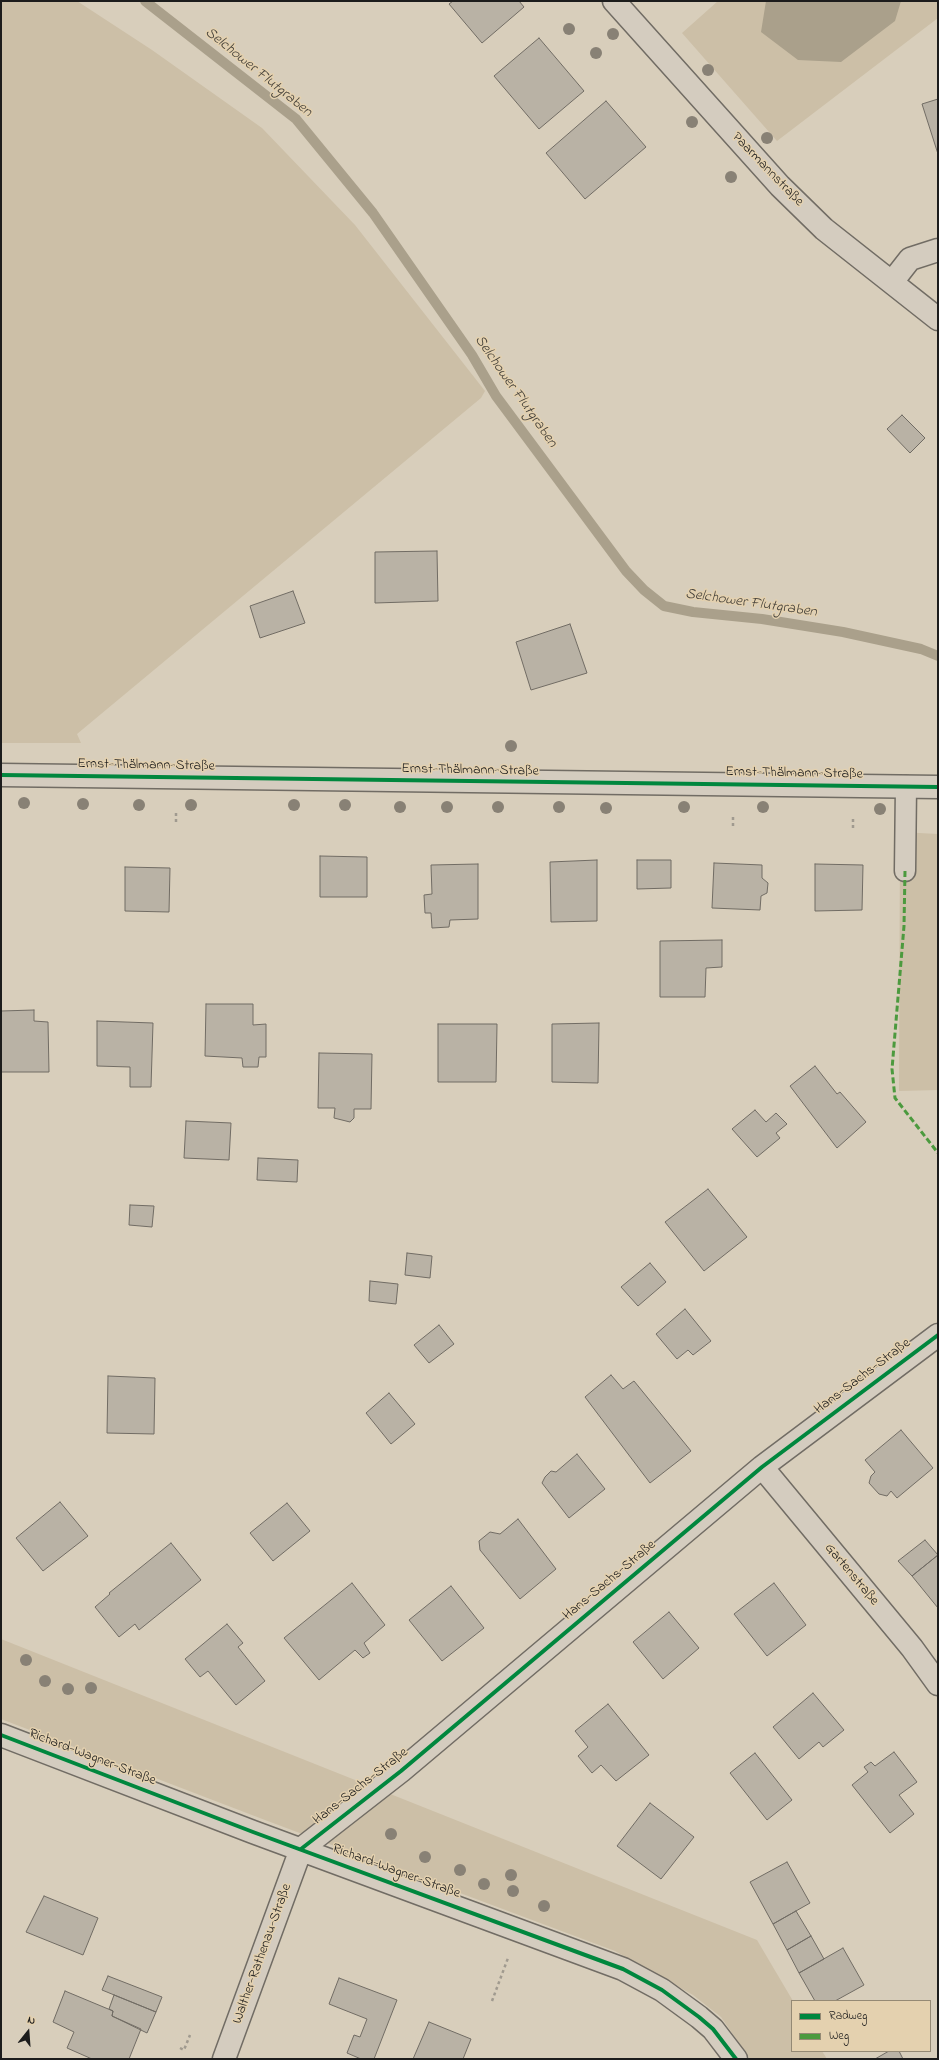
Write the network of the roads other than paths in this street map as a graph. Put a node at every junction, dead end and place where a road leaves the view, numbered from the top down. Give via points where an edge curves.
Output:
1 (614, 1) edge
2 (938, 250) edge
3 (892, 282) junction
4 (938, 319) edge
5 (1, 776) edge
6 (906, 786) junction
7 (938, 787) edge
8 (905, 871) dead end
9 (938, 1335) edge
10 (762, 1467) junction
11 (938, 1684) edge
12 (1, 1735) edge
13 (301, 1849) junction
14 (224, 2059) edge
15 (736, 2059) edge

1 - 3 street, Paarmannstraße via 780,186 824,229
2 - 3 street via 910,259
3 - 4 street, Paarmannstraße
5 - 6 street, Ernst-Thälmann-Straße
6 - 7 street, Ernst-Thälmann-Straße
6 - 8 lane
9 - 10 street, Hans-Sachs-Straße
10 - 11 street, Gartenstraße via 912,1648
10 - 13 street, Hans-Sachs-Straße via 402,1770
12 - 13 street, Richard-Wagner-Straße
13 - 14 street, Walther-Rathenau-Straße
13 - 15 street, Richard-Wagner-Straße via 623,1969 662,1990 700,2017 713,2029

